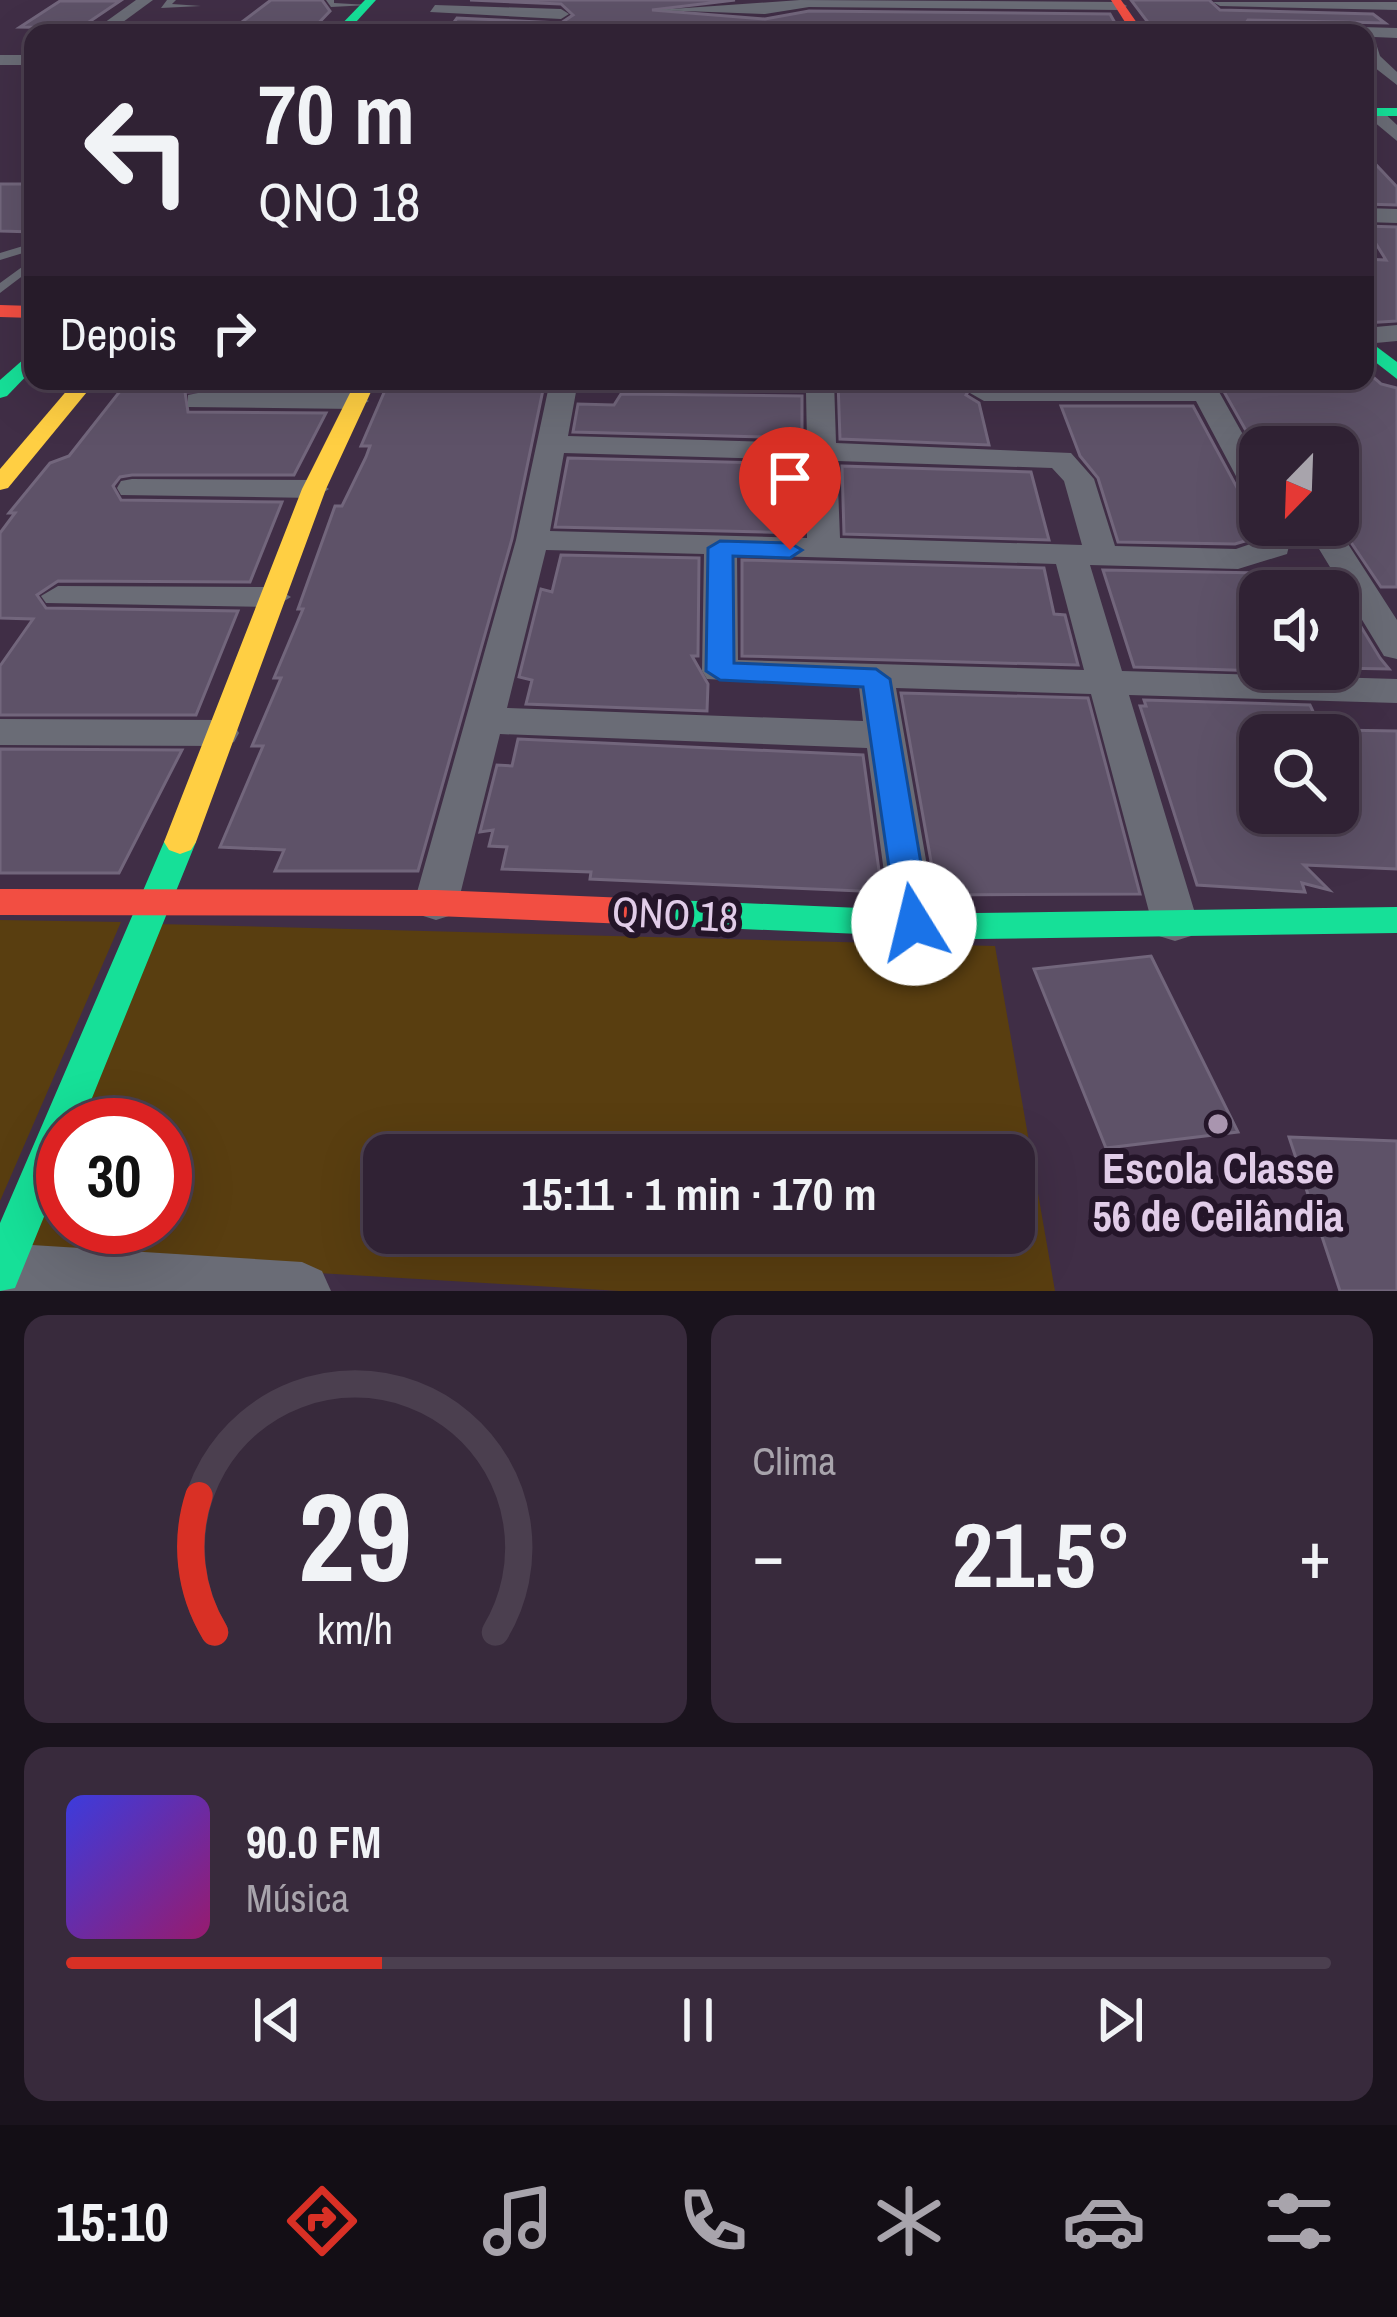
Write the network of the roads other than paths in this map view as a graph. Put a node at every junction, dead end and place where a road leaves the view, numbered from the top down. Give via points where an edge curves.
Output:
1 (146, 0) edge
2 (172, 0) edge
3 (330, 0) edge
4 (1219, 1) edge
5 (808, 2) edge
6 (368, 3) edge
7 (418, 3) edge
8 (889, 3) edge
9 (1013, 3) edge
10 (1118, 3) edge
11 (664, 5) edge
12 (197, 6) dead end
13 (1397, 6) edge
14 (561, 7) edge
15 (111, 24) edge
16 (1243, 24) edge
17 (1374, 50) edge
18 (1396, 80) edge
19 (1378, 112) edge
20 (1397, 135) edge
21 (24, 271) edge
22 (0, 294) edge
23 (1374, 349) edge
24 (24, 367) edge
25 (1397, 373) edge
26 (78, 390) edge
27 (562, 390) edge
28 (820, 390) edge
29 (1180, 390) edge
30 (1205, 390) edge
31 (360, 391) edge
32 (0, 392) edge
33 (199, 401) dead end
34 (989, 415) edge
35 (555, 444) junction
36 (824, 450) junction
37 (1239, 455) edge
38 (0, 482) edge
39 (132, 488) dead end
40 (314, 489) junction
41 (532, 540) junction
42 (1274, 546) edge
43 (1334, 546) edge
44 (720, 548) junction
45 (824, 552) junction
46 (1087, 558) junction
47 (58, 596) dead end
48 (274, 597) junction
49 (1397, 648) edge
50 (720, 671) junction
51 (876, 679) junction
52 (1110, 687) junction
53 (1397, 692) edge
54 (482, 720) junction
55 (722, 729) junction
56 (0, 732) edge
57 (220, 734) junction
58 (886, 735) junction
59 (0, 902) edge
60 (436, 903) junction
61 (157, 904) junction
62 (1397, 920) edge
63 (914, 923) junction
64 (1175, 923) junction
65 (1, 1271) edge
66 (302, 1291) edge

1 - 15 street
2 - 12 lane via 164,6
3 - 6 lane
4 - 13 street
4 - 16 street
5 - 8 street
5 - 11 street via 765,10
7 - 14 street
8 - 9 street
9 - 10 street
17 - 18 street
19 - 20 street
21 - 22 lane
23 - 25 street
24 - 32 street
26 - 38 street
27 - 35 street
28 - 36 street
29 - 34 street
30 - 37 street
31 - 33 street
31 - 40 street
34 - 36 street
34 - 46 street via 1071,465
35 - 36 street
35 - 41 street
36 - 45 street
39 - 40 street
40 - 48 street
41 - 44 street
41 - 54 street
42 - 46 street via 1259,556
43 - 49 street
44 - 45 street
44 - 50 street
45 - 46 street
46 - 52 street
47 - 48 street
48 - 57 street
50 - 51 street
50 - 55 street
51 - 52 street
51 - 58 street
52 - 53 street
52 - 64 street
54 - 55 street
54 - 60 street
55 - 58 street
56 - 57 street
57 - 61 street
58 - 63 street
59 - 61 street, QNO 18
60 - 61 street, QNO 18
60 - 63 street, QNO 18
61 - 65 street
62 - 64 street, QNO 18
63 - 64 street, QNO 18
65 - 66 street

